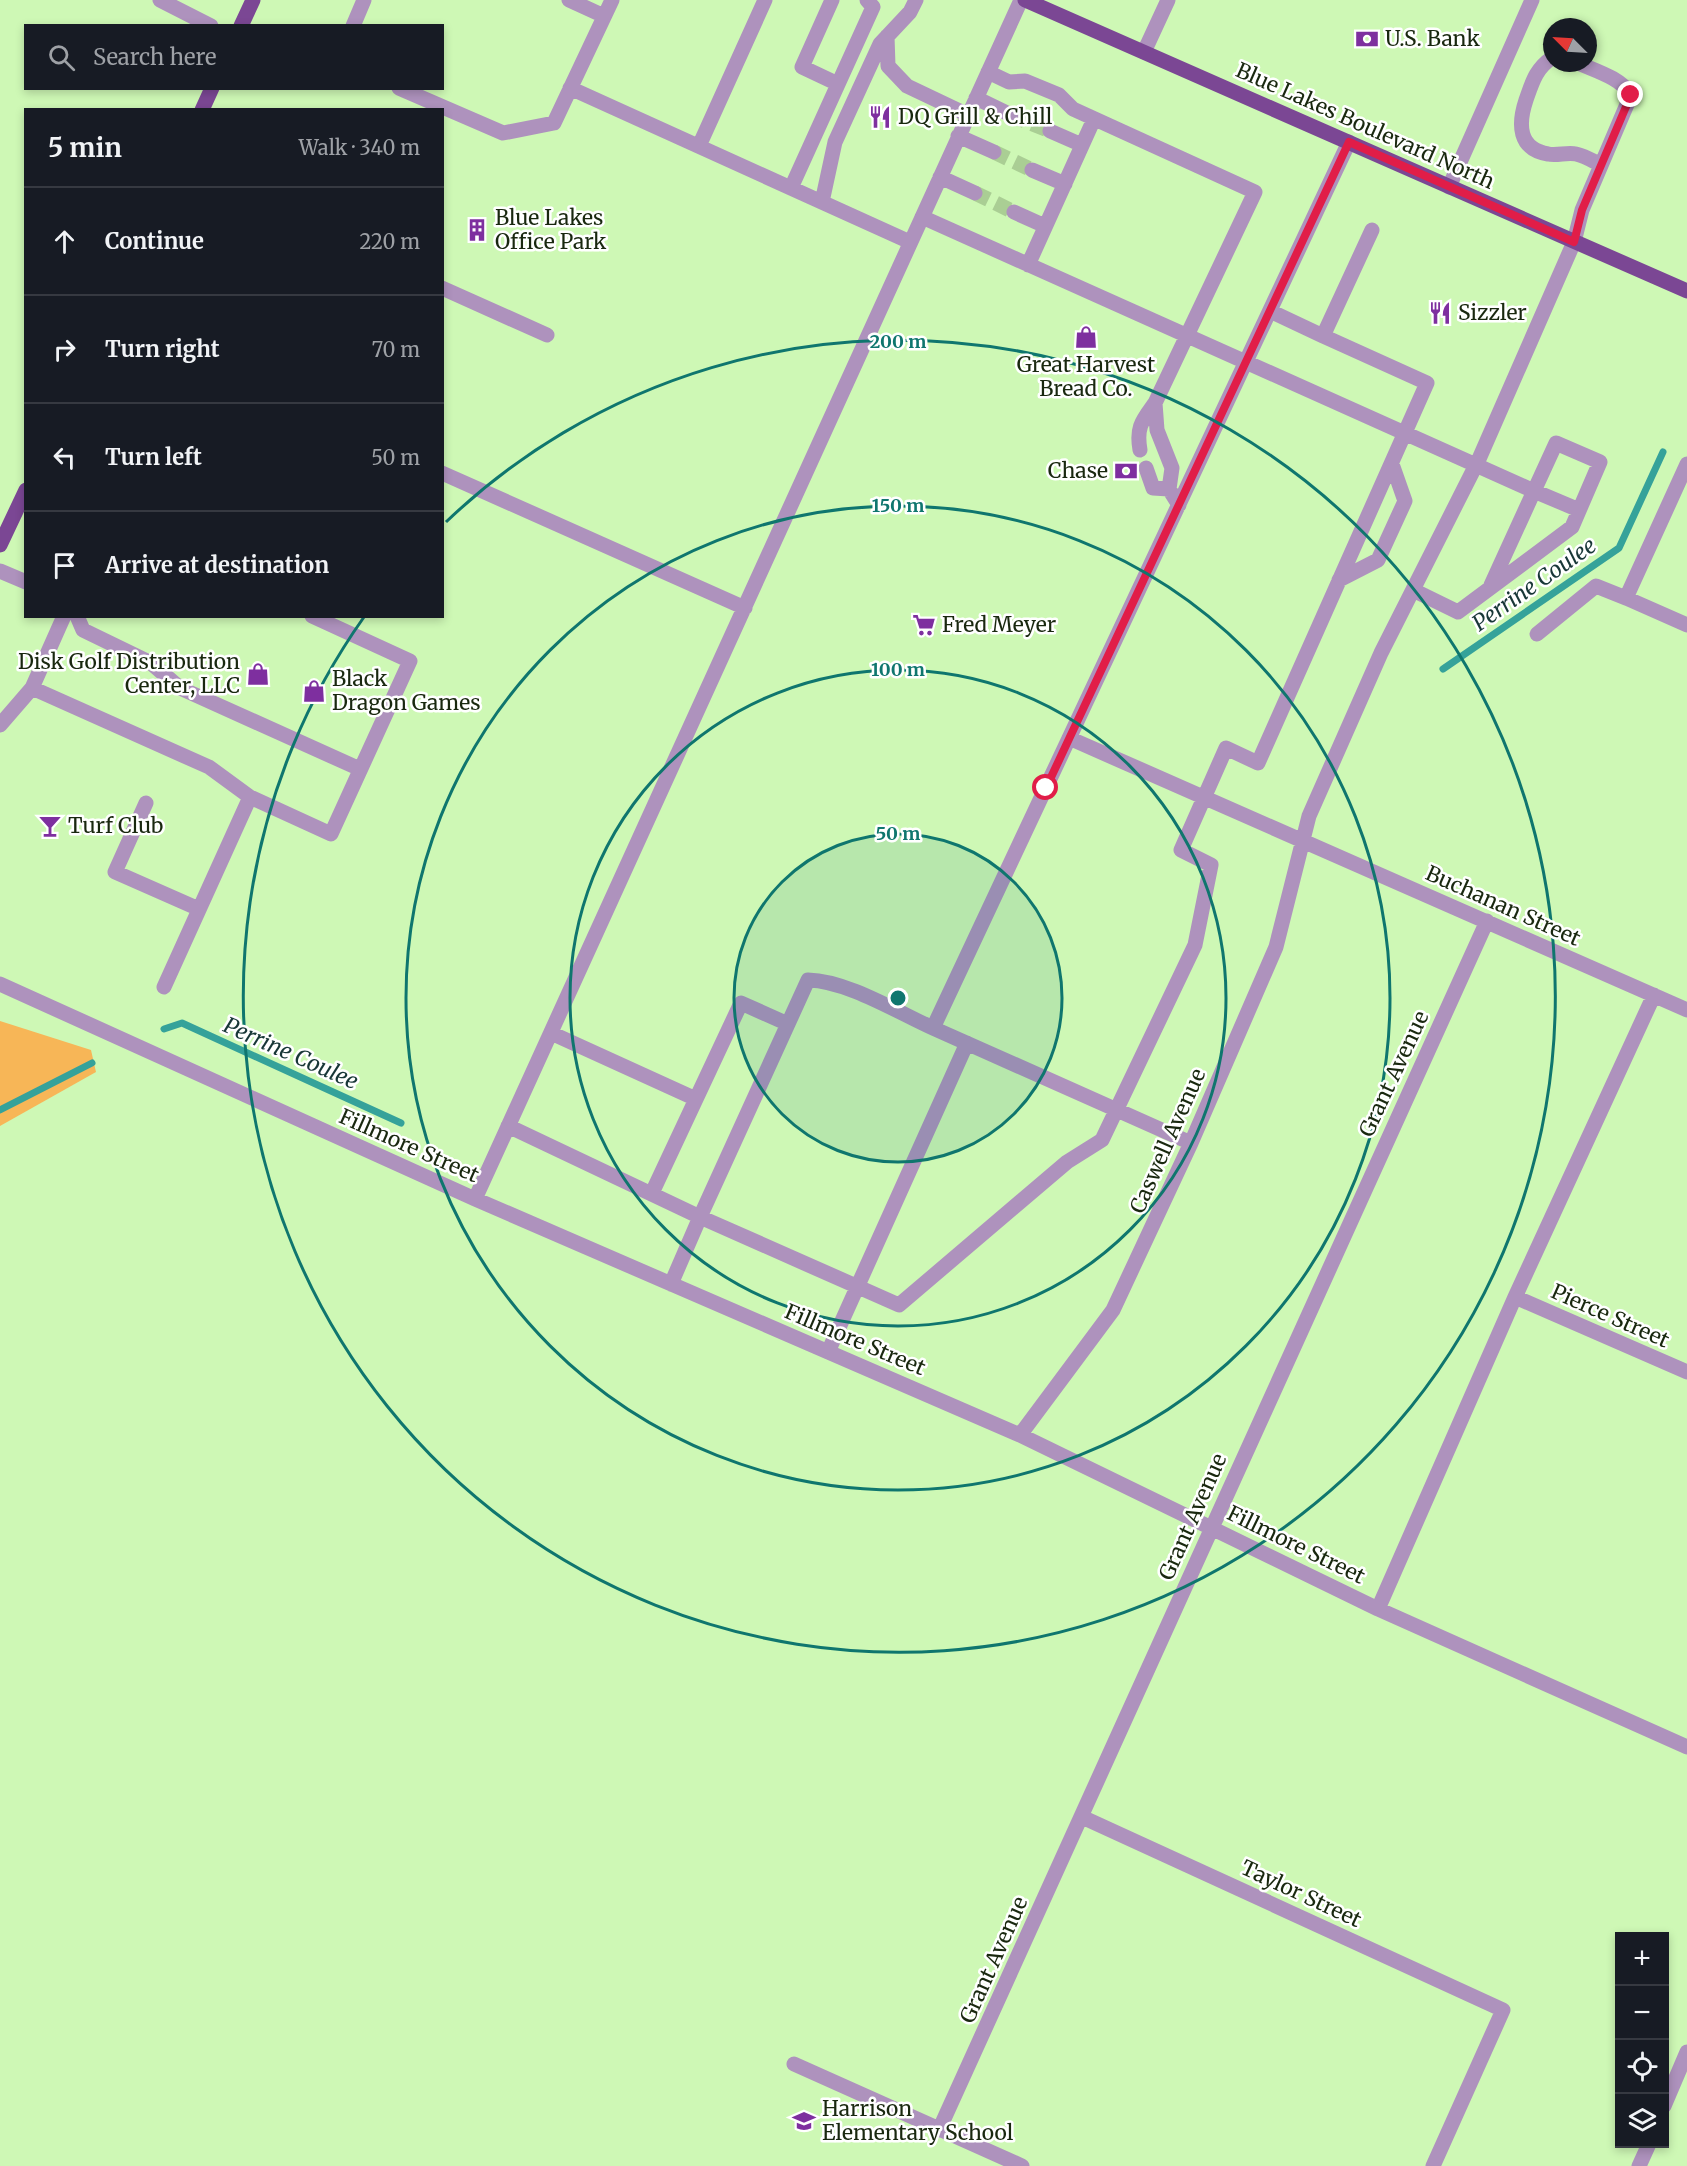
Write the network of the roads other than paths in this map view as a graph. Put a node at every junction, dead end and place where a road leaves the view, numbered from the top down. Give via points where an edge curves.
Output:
1 (160, 0) edge
2 (253, 0) edge
3 (364, 0) edge
4 (569, 0) edge
5 (612, 0) edge
6 (765, 0) edge
7 (832, 0) edge
8 (867, 0) edge
9 (916, 0) edge
10 (1021, 0) edge
11 (1025, 0) edge
12 (1168, 0) edge
13 (1532, 0) edge
14 (604, 16) junction
15 (207, 24) edge
16 (245, 24) edge
17 (354, 24) edge
18 (887, 36) junction
19 (1144, 52) junction
20 (1543, 66) edge
21 (988, 72) junction
22 (1597, 72) edge
23 (838, 84) junction
24 (570, 88) junction
25 (211, 90) edge
26 (404, 90) edge
27 (976, 98) junction
28 (203, 108) edge
29 (968, 115) junction
30 (1011, 115) tunnel mouth
31 (1094, 119) junction
32 (1050, 131) tunnel mouth
33 (958, 136) junction
34 (1349, 142) junction
35 (1082, 145) junction
36 (699, 146) junction
37 (994, 152) tunnel mouth
38 (1601, 165) junction
39 (1032, 170) tunnel mouth
40 (940, 177) junction
41 (1065, 184) junction
42 (1449, 187) junction
43 (791, 188) junction
44 (975, 193) tunnel mouth
45 (822, 202) junction
46 (1014, 212) tunnel mouth
47 (922, 217) junction
48 (1045, 226) junction
49 (1372, 230) dead end
50 (910, 242) junction
51 (1574, 242) junction
52 (1028, 265) junction
53 (444, 289) edge
54 (1687, 291) edge
55 (1270, 311) junction
56 (547, 335) dead end
57 (1323, 336) junction
58 (1188, 337) junction
59 (1246, 363) junction
60 (1155, 403) junction
61 (1405, 434) junction
62 (1140, 450) dead end
63 (1392, 464) junction
64 (1687, 464) edge
65 (1475, 466) junction
66 (1146, 468) dead end
67 (444, 474) edge
68 (1169, 489) junction
69 (1534, 491) junction
70 (24, 494) edge
71 (1179, 505) junction
72 (1579, 510) junction
73 (0, 545) edge
74 (0, 571) edge
75 (1340, 580) junction
76 (24, 581) edge
77 (1490, 588) junction
78 (1413, 590) junction
79 (1626, 598) junction
80 (744, 608) junction
81 (63, 618) edge
82 (78, 618) edge
83 (316, 618) edge
84 (1687, 625) edge
85 (1537, 634) dead end
86 (32, 688) junction
87 (3, 718) edge
88 (1069, 738) junction
89 (360, 769) junction
90 (250, 797) junction
91 (1204, 797) junction
92 (146, 803) dead end
93 (1302, 840) junction
94 (199, 909) junction
95 (1487, 921) junction
96 (0, 984) edge
97 (164, 987) dead end
98 (1654, 995) junction
99 (1687, 1010) edge
100 (788, 1024) junction
101 (933, 1028) junction
102 (551, 1033) junction
103 (967, 1043) junction
104 (696, 1099) junction
105 (1116, 1110) junction
106 (508, 1126) junction
107 (1191, 1143) junction
108 (652, 1193) junction
109 (475, 1199) junction
110 (700, 1217) junction
111 (671, 1284) junction
112 (857, 1286) junction
113 (1515, 1298) junction
114 (828, 1352) junction
115 (1687, 1372) edge
116 (1020, 1435) junction
117 (1211, 1526) junction
118 (1378, 1609) junction
119 (1687, 1747) edge
120 (1082, 1817) junction
121 (1687, 2052) edge
122 (794, 2064) dead end
123 (1669, 2096) edge
124 (939, 2130) junction
125 (1647, 2148) edge
126 (1022, 2166) edge
127 (1433, 2166) edge
128 (1639, 2166) edge

1 - 15 street
2 - 16 main road
3 - 17 street
4 - 14 street
5 - 14 street
6 - 36 street
7 - 23 street via 802,67
8 - 23 street via 873,7
9 - 18 street
10 - 21 street
11 - 19 main road, Blue Lakes Boulevard North
12 - 19 street
13 - 42 street
14 - 24 street
18 - 29 street via 888,66 907,86
18 - 45 street via 835,142
19 - 34 main road, Blue Lakes Boulevard North
20 - 38 street via 1537,72 1521,115 1524,140 1532,149 1549,155 1572,153
21 - 27 street
21 - 31 street via 1009,82 1025,81 1059,95 1073,110
22 - 38 street, Caswell Avenue via 1626,87 1631,95
23 - 43 street
24 - 26 street via 554,123 503,133
24 - 36 street
25 - 28 main road
27 - 29 street
27 - 30 street
29 - 33 street
31 - 35 street
31 - 58 street via 1255,192
32 - 35 street
33 - 37 street
33 - 40 street
34 - 42 main road, Blue Lakes Boulevard North
34 - 55 street
35 - 41 street
36 - 43 street
38 - 51 street, Caswell Avenue via 1582,210
39 - 41 street
40 - 44 street
40 - 47 street
41 - 48 street
42 - 51 main road, Blue Lakes Boulevard North
43 - 45 street
45 - 50 street
46 - 48 street
47 - 50 street
47 - 52 street
48 - 52 street
49 - 57 street
50 - 80 street
51 - 54 main road, Blue Lakes Boulevard North
51 - 65 street, Caswell Avenue
52 - 58 street
53 - 56 street
55 - 57 street
55 - 59 street
57 - 61 street via 1427,383
58 - 59 street
58 - 60 street
59 - 61 street
59 - 71 street
60 - 62 street via 1137,434
60 - 68 street via 1157,430 1172,468
61 - 63 street
61 - 65 street
63 - 75 street
63 - 75 street via 1405,501 1378,560
64 - 79 street
65 - 69 street
65 - 78 street, Caswell Avenue
66 - 68 street via 1153,488
67 - 80 street
68 - 71 street
69 - 72 street
69 - 72 street via 1556,443 1600,462
69 - 77 street
70 - 73 main road
71 - 88 street
72 - 77 street via 1572,527
74 - 76 street
75 - 91 street via 1258,763 1226,748
77 - 78 street via 1458,612
78 - 93 street, Caswell Avenue via 1381,653
79 - 84 street
79 - 85 street via 1596,586
80 - 102 street
81 - 86 street
82 - 89 street via 83,630 152,663 180,688
83 - 89 street via 410,661
86 - 87 street
86 - 90 street via 209,768
88 - 91 street, Buchanan Street
88 - 101 street
89 - 90 street via 331,834
90 - 94 street
91 - 93 street, Buchanan Street
91 - 105 street via 1181,850 1211,865 1195,945
92 - 94 street via 115,872
93 - 95 street, Buchanan Street
93 - 107 street, Caswell Avenue via 1276,947
94 - 97 street
95 - 98 street, Buchanan Street
95 - 117 street, Grant Avenue
96 - 109 street, Fillmore Street
98 - 99 street, Buchanan Street
98 - 113 street
100 - 101 street via 808,980 828,981
100 - 104 street via 741,1003
100 - 110 street
101 - 103 street
102 - 104 street
102 - 106 street
103 - 105 street
103 - 112 street
104 - 108 street
105 - 107 street
105 - 112 street via 1102,1140 1067,1162 899,1305
106 - 108 street
106 - 109 street
107 - 116 street, Caswell Avenue via 1113,1310
108 - 110 street
109 - 111 street, Fillmore Street
110 - 111 street
110 - 112 street
111 - 114 street, Fillmore Street
112 - 114 street
113 - 115 street, Pierce Street
113 - 118 street
114 - 116 street, Fillmore Street
116 - 117 street, Fillmore Street
117 - 118 street, Fillmore Street
117 - 120 street, Grant Avenue
118 - 119 street, Fillmore Street
120 - 124 street, Grant Avenue
120 - 127 street, Taylor Street via 1503,2010
121 - 123 street
122 - 124 street
124 - 126 street
125 - 128 street

